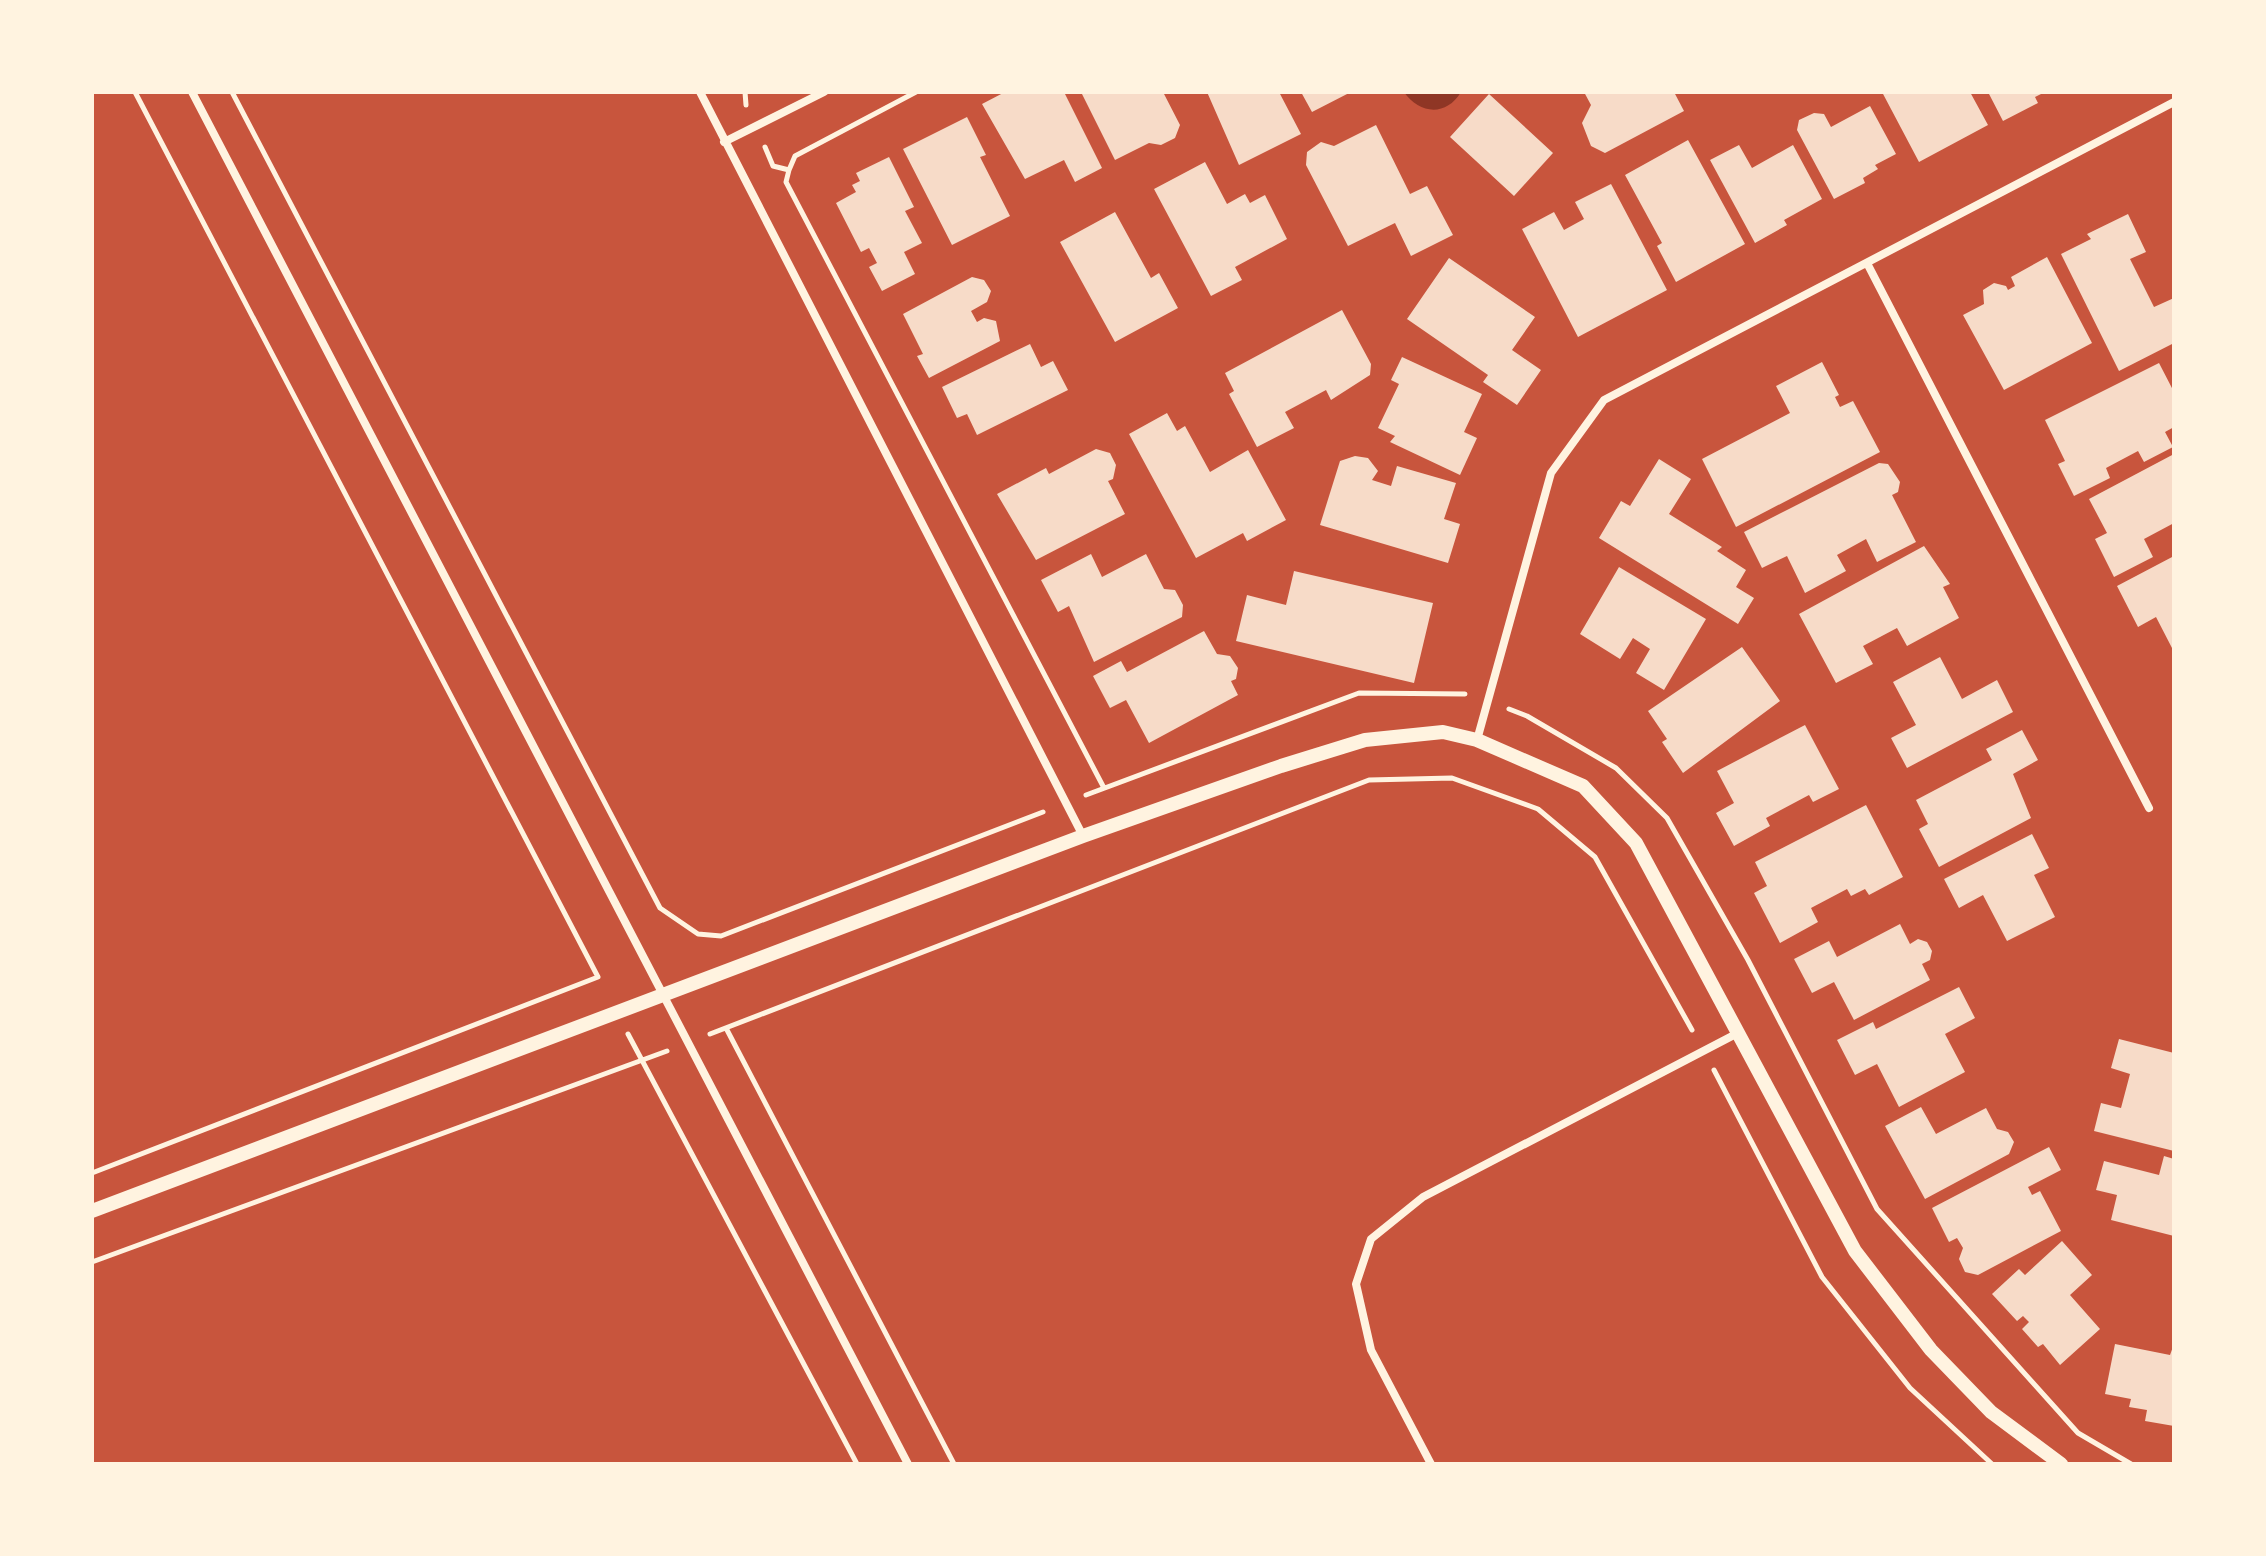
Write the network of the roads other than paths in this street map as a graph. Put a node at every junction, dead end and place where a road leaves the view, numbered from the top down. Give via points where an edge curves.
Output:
1 (192, 92) edge
2 (700, 92) edge
3 (824, 92) edge
4 (2174, 102) edge
5 (724, 142) junction
6 (1868, 265) junction
7 (1477, 740) junction
8 (2149, 808) dead end
9 (1083, 836) junction
10 (662, 995) junction
11 (1736, 1034) junction
12 (92, 1211) edge
13 (908, 1464) edge
14 (1431, 1464) edge
15 (2061, 1464) edge

1 - 10 street
2 - 5 street
3 - 5 street
4 - 6 street
5 - 9 street
6 - 7 street via 1604,400 1551,473
6 - 8 street
7 - 9 street via 1443,732 1365,740
7 - 11 street via 1583,786 1636,843
9 - 10 street
10 - 12 street
10 - 13 street
11 - 14 street via 1423,1197 1371,1239 1356,1284 1371,1350
11 - 15 street via 1855,1251 1931,1350 1991,1412

